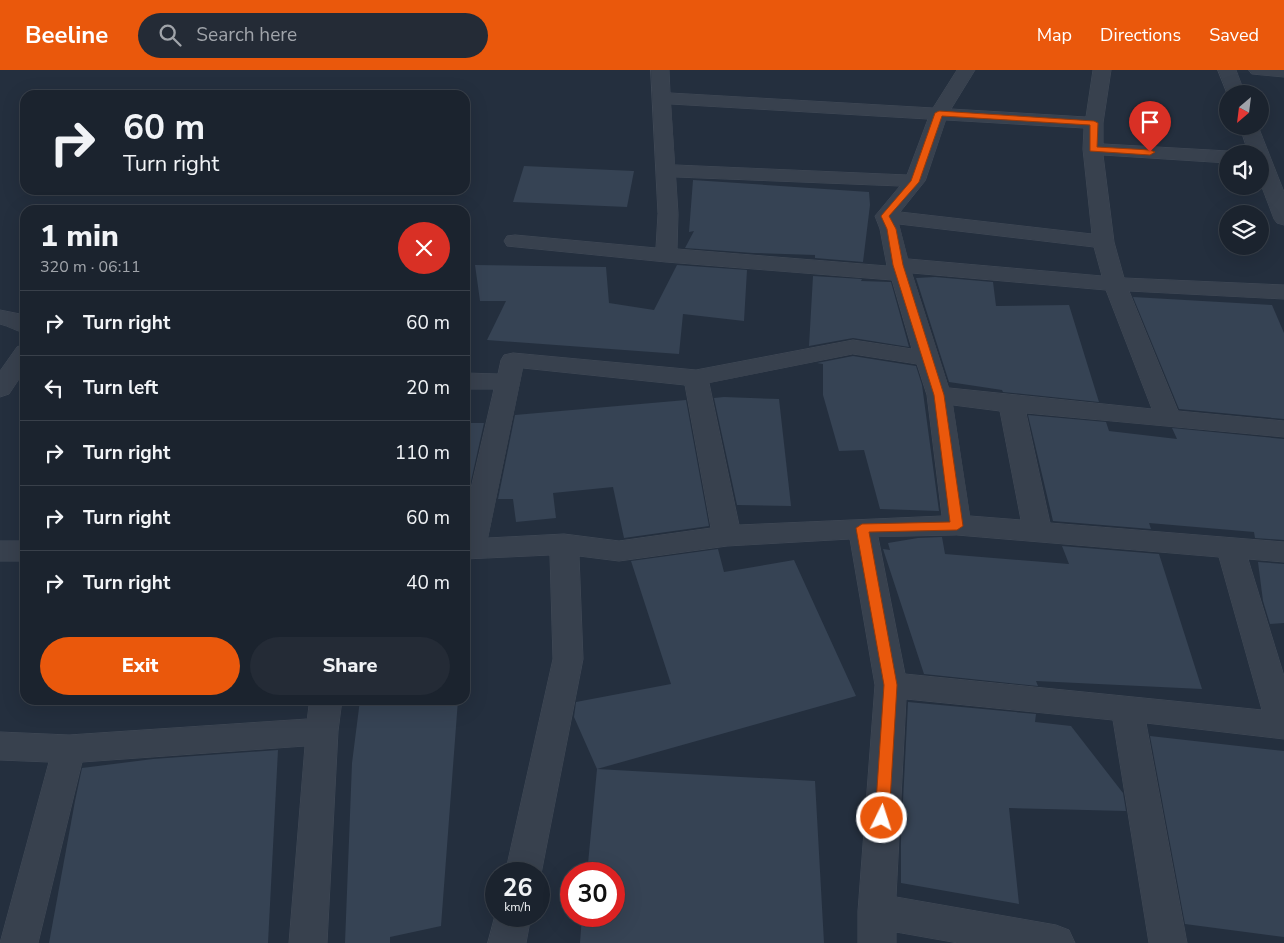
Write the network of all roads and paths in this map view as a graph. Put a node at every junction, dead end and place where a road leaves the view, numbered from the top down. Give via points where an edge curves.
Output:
1 (660, 70) edge
2 (966, 70) edge
3 (1102, 70) edge
4 (1227, 70) edge
5 (1258, 70) edge
6 (1284, 72) edge
7 (1233, 85) edge
8 (663, 98) junction
9 (939, 113) junction
10 (1094, 123) junction
11 (1093, 149) junction
12 (1219, 156) edge
13 (1269, 158) edge
14 (1284, 160) edge
15 (665, 171) junction
16 (1269, 180) edge
17 (915, 182) junction
18 (885, 216) junction
19 (1284, 219) edge
20 (516, 240) dead end
21 (1103, 242) junction
22 (666, 256) junction
23 (900, 270) junction
24 (1115, 284) junction
25 (1284, 292) edge
26 (0, 317) edge
27 (20, 322) edge
28 (20, 359) edge
29 (696, 378) junction
30 (470, 381) edge
31 (508, 382) junction
32 (0, 389) edge
33 (939, 395) junction
34 (1010, 404) junction
35 (1168, 418) junction
36 (1284, 430) edge
37 (957, 526) junction
38 (862, 528) junction
39 (1038, 533) junction
40 (727, 536) junction
41 (470, 541) edge
42 (564, 544) junction
43 (470, 549) edge
44 (1231, 549) junction
45 (0, 551) edge
46 (20, 551) edge
47 (1284, 552) edge
48 (891, 685) junction
49 (1127, 708) junction
50 (324, 716) edge
51 (1283, 726) edge
52 (0, 746) edge
53 (69, 749) junction
54 (526, 862) edge
55 (511, 927) edge
56 (877, 927) edge
57 (20, 943) edge
58 (308, 943) edge
59 (508, 943) edge
60 (1056, 943) edge
61 (1168, 943) edge

1 - 8 street
2 - 9 street
3 - 10 street
4 - 7 street
5 - 6 street
8 - 9 street
8 - 15 street
9 - 10 street
9 - 17 street
10 - 11 street
11 - 12 street
11 - 21 street
13 - 14 street
15 - 17 street
15 - 22 street
16 - 19 street
17 - 18 street
18 - 21 street
18 - 23 street
20 - 22 street
21 - 24 street
22 - 23 street
23 - 24 street
23 - 33 street
24 - 25 street
24 - 35 street
26 - 27 street
28 - 32 street
29 - 31 street via 513,360
29 - 33 street via 853,347 927,358
29 - 40 street
30 - 31 street
31 - 41 street
33 - 34 street
33 - 37 street
34 - 35 street
34 - 39 street
35 - 36 street
37 - 38 street
37 - 39 street
38 - 40 street
38 - 48 street
39 - 44 street
40 - 42 street via 619,551
42 - 43 street
42 - 54 street via 568,659
44 - 47 street
44 - 51 street
45 - 46 street
48 - 49 street
48 - 56 street
49 - 51 street
49 - 61 street
50 - 53 street
50 - 58 street
52 - 53 street
53 - 57 street
55 - 59 street
56 - 60 street

